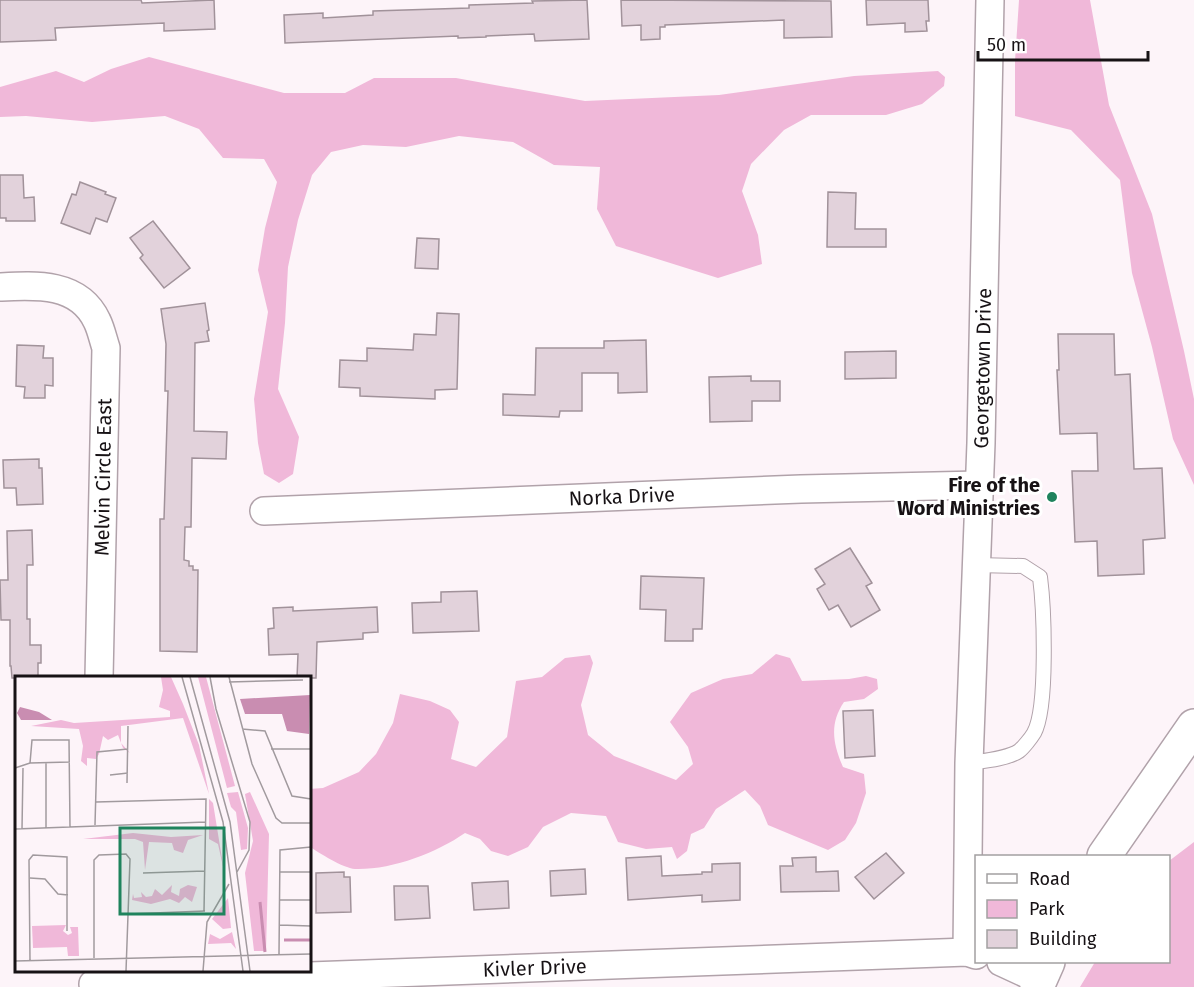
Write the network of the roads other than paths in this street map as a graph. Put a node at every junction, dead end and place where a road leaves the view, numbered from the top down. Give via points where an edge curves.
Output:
1 (990, 0) edge
2 (0, 287) edge
3 (979, 485) junction
4 (264, 511) dead end
5 (976, 564) junction
6 (99, 676) edge
7 (1194, 726) edge
8 (969, 763) junction
9 (1109, 848) edge
10 (972, 953) edge
11 (1004, 963) edge
12 (1042, 976) edge
13 (93, 980) edge

1 - 3 street, Georgetown Drive
2 - 6 street, Melvin Circle East via 31,285 78,297 97,320 106,348
3 - 4 street, Norka Drive
3 - 5 street, Georgetown Drive
5 - 8 street, Georgetown Drive
5 - 8 lane via 1023,566 1040,577 1042,701 1034,733 1019,751
7 - 9 street
8 - 10 street, Georgetown Drive
10 - 13 street, Kivler Drive
11 - 12 street

